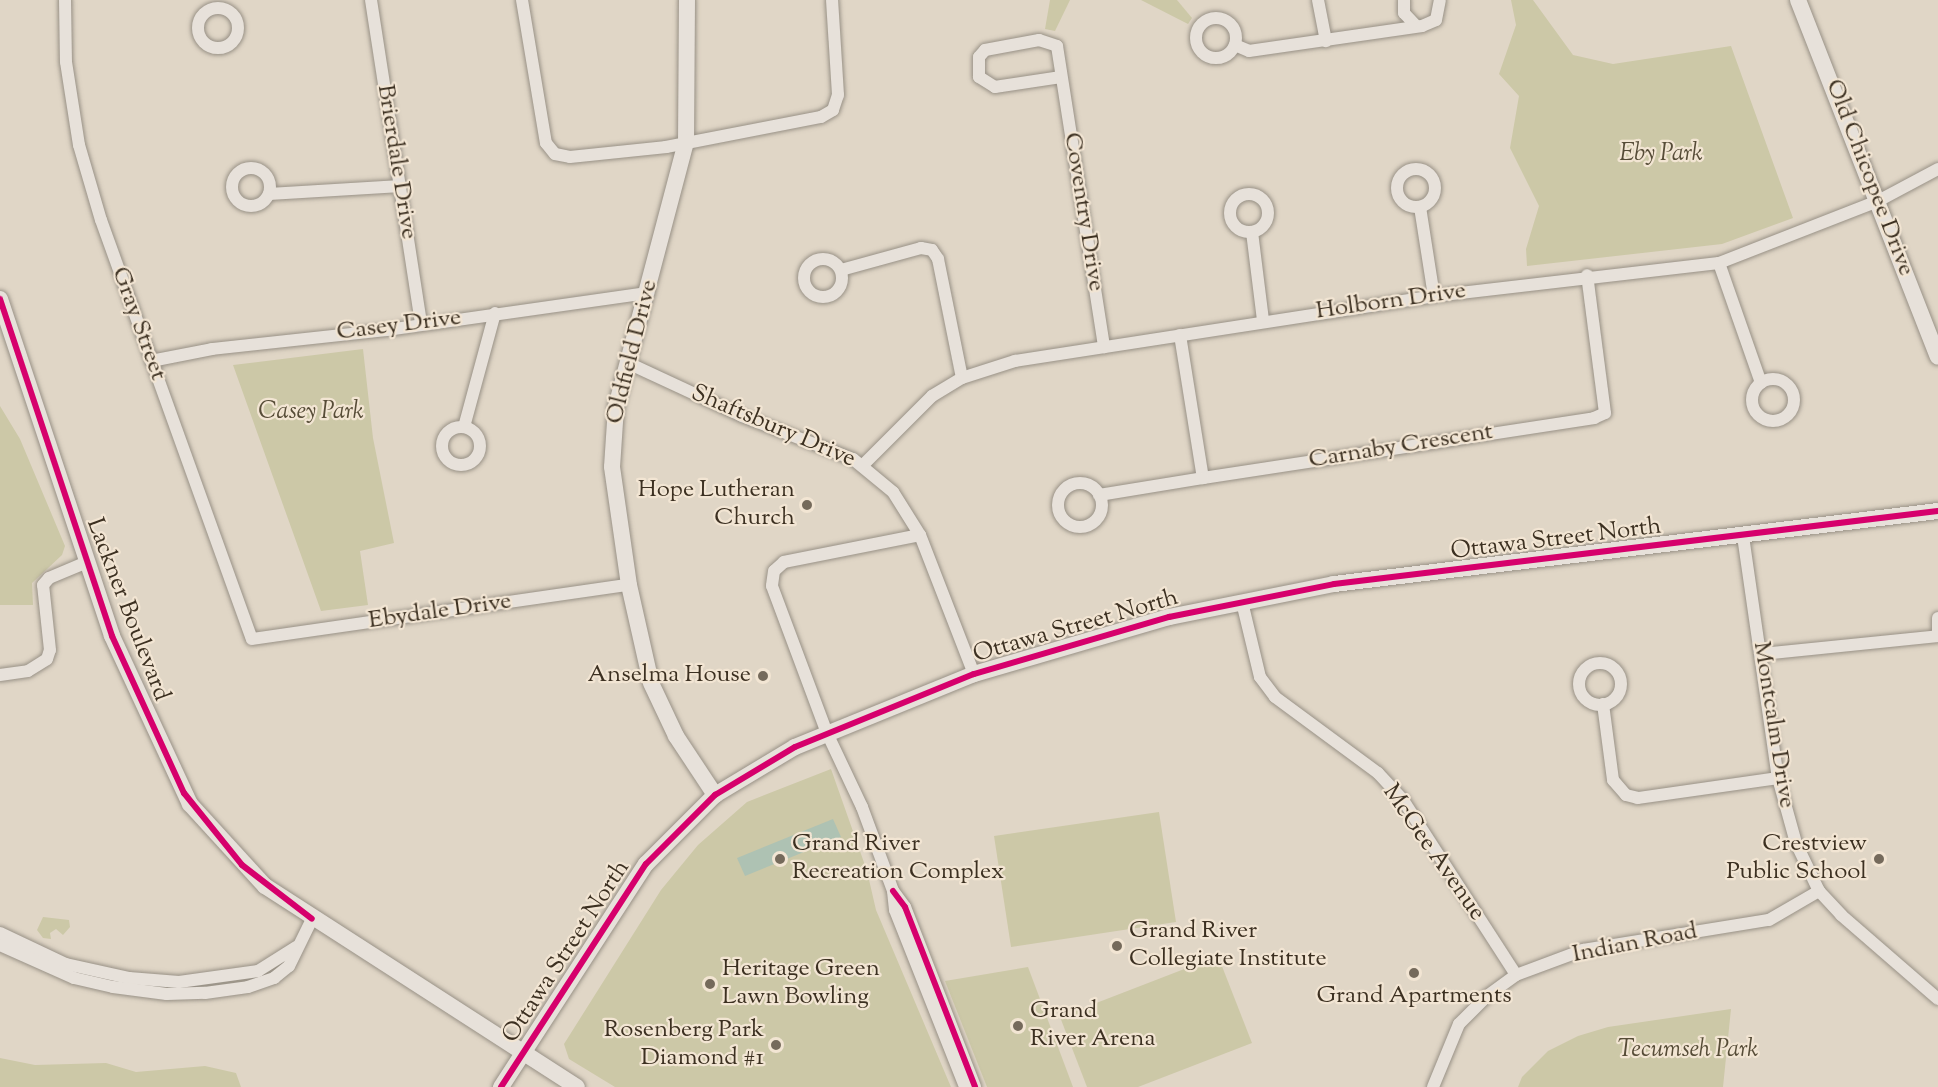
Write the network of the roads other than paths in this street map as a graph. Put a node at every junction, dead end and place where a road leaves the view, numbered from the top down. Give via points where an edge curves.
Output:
1 (65, 0) edge
2 (371, 0) edge
3 (522, 0) edge
4 (687, 0) edge
5 (832, 0) edge
6 (1318, 0) edge
7 (1404, 0) edge
8 (1440, 0) edge
9 (1798, 0) edge
10 (1415, 25) junction
11 (1326, 40) junction
12 (1235, 45) dead end
13 (1061, 77) junction
14 (686, 142) junction
15 (1938, 169) edge
16 (401, 186) junction
17 (269, 194) dead end
18 (1878, 201) junction
19 (1420, 207) dead end
20 (1252, 232) dead end
21 (1719, 263) junction
22 (841, 270) dead end
23 (1587, 275) junction
24 (648, 293) junction
25 (1434, 296) junction
26 (0, 299) edge
27 (495, 313) junction
28 (1263, 320) junction
29 (421, 324) junction
30 (1180, 334) junction
31 (1104, 347) junction
32 (1938, 357) edge
33 (151, 360) junction
34 (627, 363) junction
35 (962, 378) junction
36 (1761, 383) dead end
37 (464, 427) dead end
38 (863, 465) junction
39 (1203, 478) junction
40 (1099, 495) dead end
41 (1938, 511) edge
42 (920, 536) junction
43 (1743, 536) junction
44 (87, 562) junction
45 (629, 585) junction
46 (1242, 602) junction
47 (1938, 618) edge
48 (1938, 635) edge
49 (252, 639) joint
50 (1762, 654) junction
51 (974, 674) junction
52 (0, 675) edge
53 (1603, 704) dead end
54 (827, 733) junction
55 (1778, 778) junction
56 (715, 795) junction
57 (1819, 891) junction
58 (312, 919) junction
59 (0, 933) edge
60 (0, 945) edge
61 (296, 947) junction
62 (1516, 975) junction
63 (1938, 999) edge
64 (523, 1052) junction
65 (960, 1063) junction
66 (501, 1087) edge
67 (577, 1087) edge
68 (965, 1087) edge
69 (975, 1087) edge
70 (1433, 1087) edge

1 - 33 street, Gray Street via 66,63 79,145
2 - 16 street, Brierdale Drive
3 - 14 street via 546,143 555,154 570,157
4 - 14 main road, Oldfield Drive
5 - 14 street via 838,95 833,110 821,117
6 - 11 street
7 - 10 street via 1404,13
8 - 10 street via 1436,20
9 - 18 main road, Old Chicopee Drive
10 - 11 street
11 - 12 street via 1249,51
13 - 13 street, Coventry Drive via 1057,46 1047,40 985,50 979,57 979,77 995,87
13 - 31 street, Coventry Drive
14 - 24 main road, Oldfield Drive
15 - 18 street, Holborn Drive
16 - 17 street
16 - 29 street, Brierdale Drive
18 - 21 street, Holborn Drive
18 - 32 main road, Old Chicopee Drive
19 - 25 street
20 - 28 street
21 - 23 street, Holborn Drive
21 - 36 street
22 - 35 street via 921,248 932,250 938,259
23 - 25 street, Holborn Drive
23 - 39 street, Carnaby Crescent via 1605,413 1594,418
24 - 27 street, Casey Drive
24 - 34 main road, Oldfield Drive
25 - 28 street, Holborn Drive
26 - 44 main road, Lackner Boulevard
27 - 29 street, Casey Drive
27 - 37 street
28 - 30 street, Holborn Drive
29 - 33 street, Casey Drive
30 - 31 street, Holborn Drive
30 - 39 street
31 - 35 street, Holborn Drive via 1015,361
33 - 49 street, Gray Street
34 - 38 street, Shaftsbury Drive
34 - 45 main road, Oldfield Drive via 611,439
35 - 38 street, Holborn Drive via 932,396
38 - 42 street, Shaftsbury Drive via 893,492
39 - 40 street
41 - 43 main road, Ottawa Street North
42 - 51 street, Shaftsbury Drive
42 - 54 street via 784,562 774,571 772,586
43 - 46 main road, Ottawa Street North via 1334,584
43 - 50 street, Montcalm Drive
44 - 52 street via 49,578 43,585 50,650 47,659 28,671
44 - 58 main road, Lackner Boulevard via 116,647 190,804 242,865
45 - 49 street, Ebydale Drive
45 - 56 main road, Oldfield Drive via 651,683 676,736
46 - 51 main road, Ottawa Street North via 1081,640
46 - 62 street, McGee Avenue via 1260,677 1275,697 1378,774 1403,800
47 - 48 street
48 - 50 street
50 - 55 street, Montcalm Drive
51 - 54 main road, Ottawa Street North
53 - 55 street via 1613,780 1626,795 1638,798
54 - 56 main road, Ottawa Street North
54 - 65 street via 862,807 893,891 895,910
55 - 57 street, Montcalm Drive via 1796,843
56 - 64 main road, Ottawa Street North via 646,864
57 - 62 street, Indian Road via 1769,920 1583,950
57 - 63 street, Montcalm Drive via 1840,915
58 - 61 street
58 - 64 main road, Lackner Boulevard
59 - 61 street via 66,964 129,978 179,982 258,971
60 - 61 street via 74,978 179,994 249,987 274,978 289,966
62 - 70 street, Indian Road via 1459,1024
64 - 66 main road, Ottawa Street North
64 - 67 main road, Lackner Boulevard
65 - 68 street
65 - 69 street

